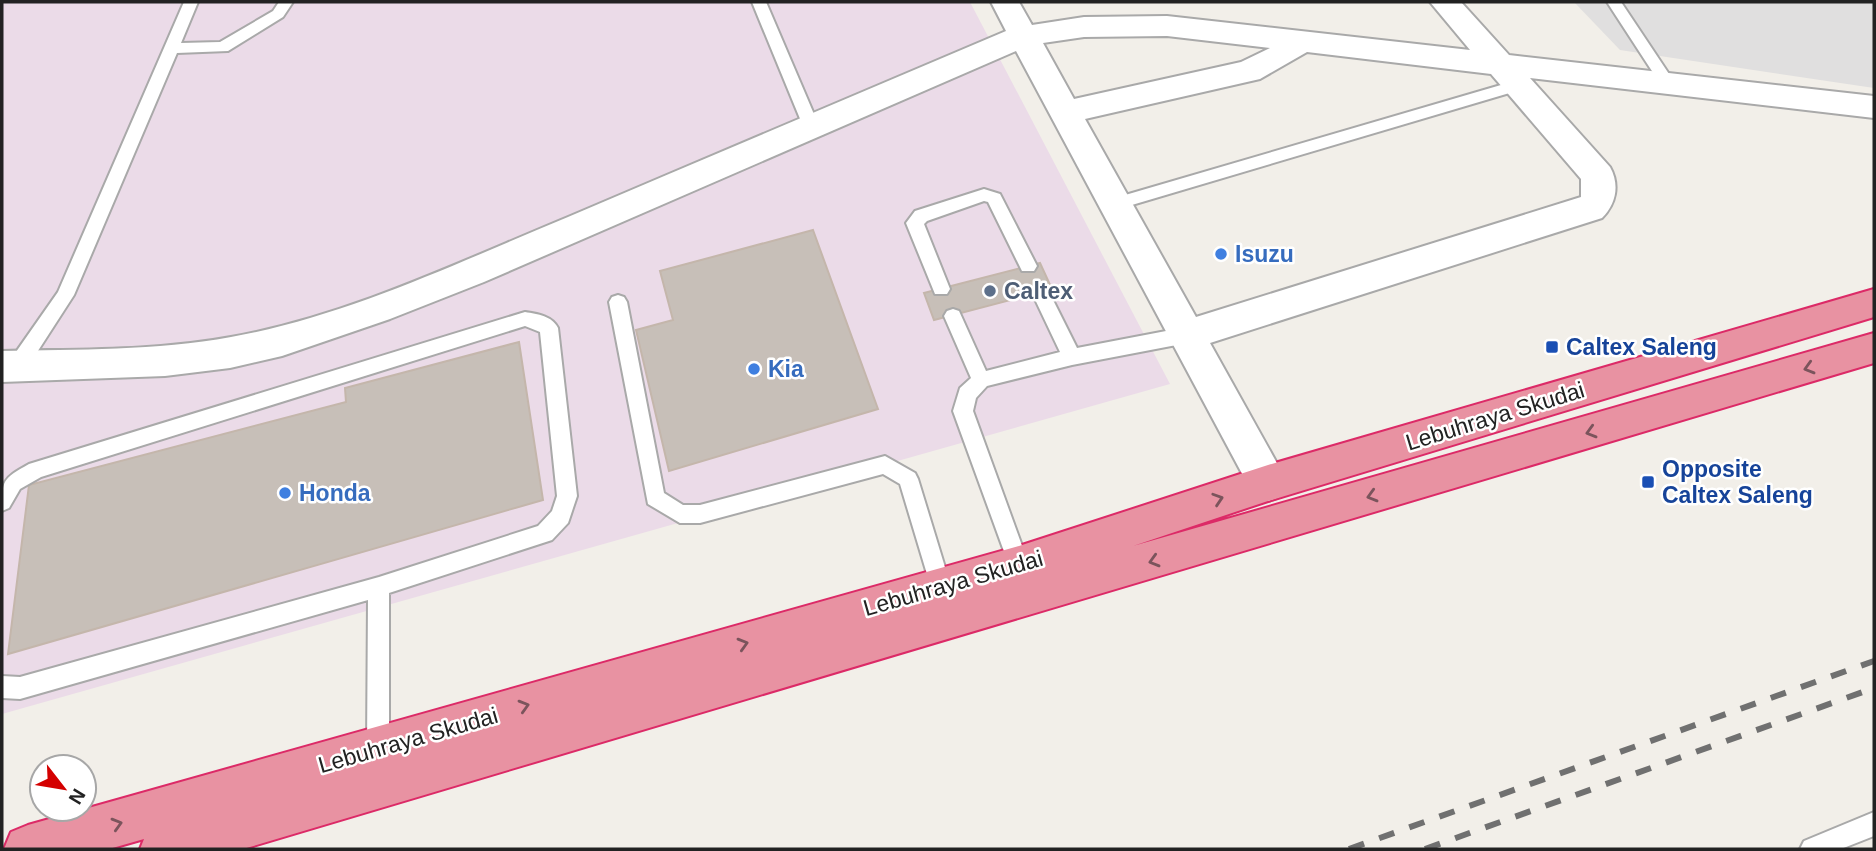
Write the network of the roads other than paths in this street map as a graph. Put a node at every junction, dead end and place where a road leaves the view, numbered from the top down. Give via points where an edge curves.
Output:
1 (191, 2) edge
2 (286, 2) edge
3 (759, 2) edge
4 (1005, 2) edge
5 (1445, 2) edge
6 (1614, 2) edge
7 (1023, 36) junction
8 (1301, 42) junction
9 (169, 48) junction
10 (1508, 75) junction
11 (1668, 84) junction
12 (1874, 107) edge
13 (1065, 112) junction
14 (811, 126) junction
15 (1115, 204) junction
16 (1028, 266) dead end
17 (942, 289) dead end
18 (1041, 293) dead end
19 (618, 302) dead end
20 (1874, 303) edge
21 (953, 316) dead end
22 (1187, 335) junction
23 (1874, 348) edge
24 (1073, 357) junction
25 (9, 367) edge
26 (981, 380) junction
27 (1268, 483) junction
28 (2, 502) edge
29 (1018, 565) junction
30 (379, 587) junction
31 (940, 587) junction
32 (2, 687) edge
33 (378, 748) junction
34 (1874, 824) edge
35 (28, 849) edge
36 (164, 849) edge
37 (1812, 849) edge

1 - 9 lane
2 - 9 lane via 278,14 223,47
3 - 14 lane
4 - 7 street
5 - 10 street
6 - 11 lane
7 - 8 street via 1084,27 1167,26
7 - 13 street
7 - 14 street
8 - 10 street
8 - 13 street via 1249,71
9 - 25 lane via 65,295
10 - 11 street
10 - 15 lane
10 - 22 street via 1598,176 1598,201 1590,209
11 - 12 street
13 - 15 street
14 - 25 street via 471,272 282,341 165,361
15 - 22 street
16 - 17 lane via 994,198 984,195 921,216 915,223
18 - 24 lane
19 - 31 lane via 655,498 680,514 700,514 885,465 908,479
20 - 27 highway, Lebuhraya Skudai
21 - 26 lane
22 - 24 lane
22 - 27 street
23 -> 36 highway, Lebuhraya Skudai
24 - 26 lane
26 - 29 lane via 967,394 963,411
29 -> 27 highway, Lebuhraya Skudai
28 - 30 lane via 13,483 36,470 525,319 538,321 549,328 567,496 561,516 545,533
29 - 31 highway, Lebuhraya Skudai
30 - 32 lane via 20,688
30 - 33 lane
33 -> 31 highway, Lebuhraya Skudai
35 -> 33 highway, Lebuhraya Skudai
34 - 37 lane

